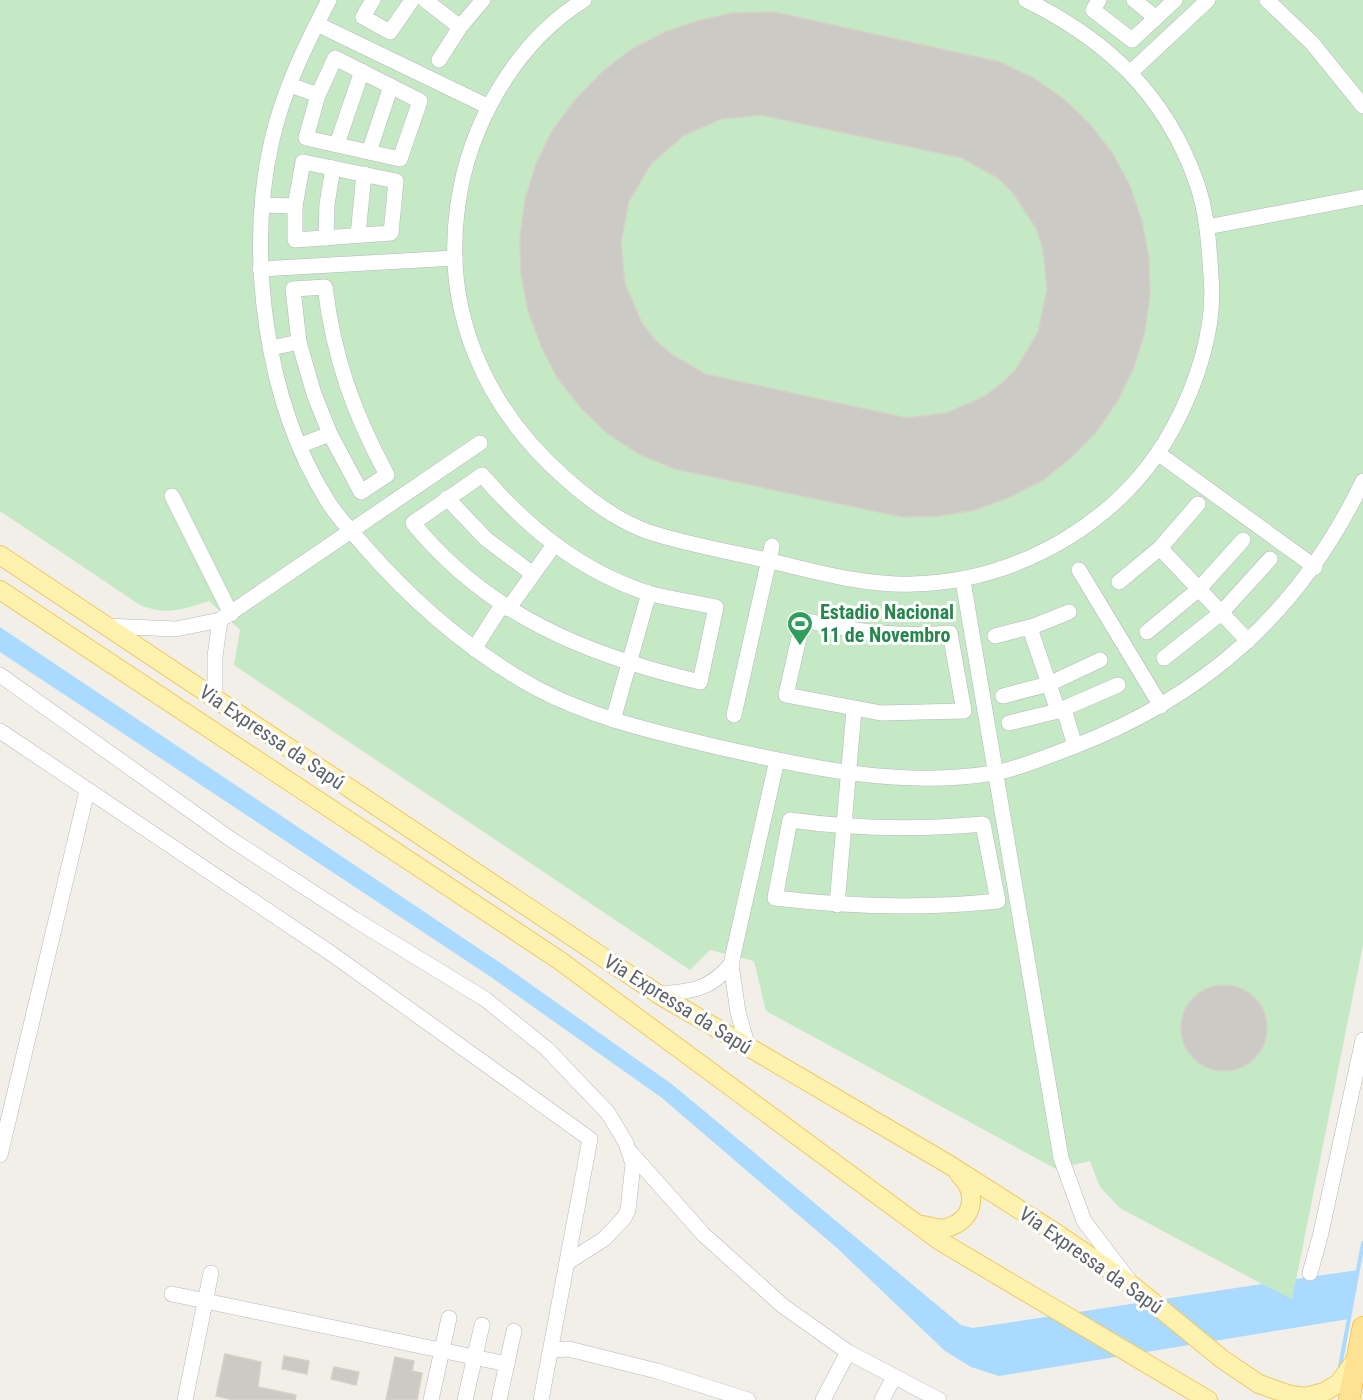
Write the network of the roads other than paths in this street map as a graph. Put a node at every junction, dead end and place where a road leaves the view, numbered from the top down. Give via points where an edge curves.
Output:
1 (328, 0) edge
2 (373, 0) edge
3 (412, 0) edge
4 (425, 0) edge
5 (483, 0) edge
6 (584, 0) edge
7 (1026, 0) edge
8 (1099, 0) edge
9 (1134, 0) edge
10 (1175, 0) edge
11 (1208, 0) edge
12 (1267, 0) edge
13 (1156, 18) junction
14 (317, 24) junction
15 (460, 27) junction
16 (439, 60) dead end
17 (362, 71) junction
18 (1131, 72) junction
19 (290, 86) junction
20 (390, 86) junction
21 (318, 95) junction
22 (1363, 106) edge
23 (489, 107) junction
24 (338, 144) junction
25 (369, 152) junction
26 (333, 168) junction
27 (364, 174) junction
28 (1363, 197) edge
29 (263, 205) junction
30 (295, 206) junction
31 (1207, 227) junction
32 (358, 235) junction
33 (326, 238) junction
34 (455, 258) junction
35 (260, 269) junction
36 (299, 342) junction
37 (271, 348) junction
38 (330, 434) junction
39 (480, 443) dead end
40 (301, 445) junction
41 (1159, 454) junction
42 (1363, 481) edge
43 (172, 496) dead end
44 (447, 498) junction
45 (1198, 504) dead end
46 (350, 529) junction
47 (1243, 540) dead end
48 (554, 545) junction
49 (1160, 548) junction
50 (771, 553) junction
51 (0, 555) edge
52 (1270, 559) dead end
53 (1315, 567) junction
54 (1079, 570) dead end
55 (533, 574) junction
56 (963, 580) junction
57 (1119, 582) dead end
58 (1199, 589) junction
59 (0, 590) edge
60 (649, 593) junction
61 (505, 607) junction
62 (1069, 612) dead end
63 (1221, 613) junction
64 (226, 617) junction
65 (105, 626) junction
66 (1030, 628) junction
67 (1147, 632) dead end
68 (995, 636) dead end
69 (1248, 641) junction
70 (474, 649) junction
71 (1164, 658) dead end
72 (1100, 660) dead end
73 (629, 663) junction
74 (0, 675) edge
75 (1049, 684) junction
76 (1118, 685) dead end
77 (1003, 696) dead end
78 (215, 698) junction
79 (1161, 706) junction
80 (854, 710) junction
81 (1061, 710) junction
82 (734, 715) dead end
83 (613, 720) junction
84 (1009, 723) dead end
85 (0, 731) edge
86 (1076, 746) junction
87 (777, 760) junction
88 (849, 773) junction
89 (996, 773) junction
90 (87, 790) junction
91 (843, 828) junction
92 (837, 905) junction
93 (730, 964) junction
94 (658, 994) junction
95 (1363, 1040) edge
96 (748, 1048) junction
97 (631, 1153) junction
98 (0, 1155) edge
99 (948, 1164) junction
100 (915, 1223) junction
101 (568, 1262) junction
102 (211, 1273) dead end
103 (1310, 1273) dead end
104 (1133, 1286) junction
105 (172, 1294) dead end
106 (205, 1302) junction
107 (449, 1318) dead end
108 (482, 1325) dead end
109 (1363, 1327) edge
110 (514, 1331) dead end
111 (551, 1350) junction
112 (442, 1351) junction
113 (848, 1353) junction
114 (1358, 1356) junction
115 (475, 1357) junction
116 (507, 1364) junction
117 (894, 1377) junction
118 (185, 1400) edge
119 (431, 1400) edge
120 (465, 1400) edge
121 (500, 1400) edge
122 (541, 1400) edge
123 (748, 1400) edge
124 (823, 1400) edge
125 (882, 1400) edge
126 (939, 1400) edge
127 (1208, 1400) edge
128 (1349, 1400) edge

1 - 14 street
2 - 3 street via 363,18 390,32
4 - 15 street
5 - 15 street
6 - 23 street via 541,37 513,69
7 - 18 street via 1096,40
8 - 13 street via 1093,10 1132,40
9 - 13 street
10 - 13 street
11 - 18 street
12 - 22 street via 1312,43
14 - 19 street
14 - 23 street
15 - 16 street
17 - 20 street
17 - 21 street via 335,57
17 - 24 street
18 - 31 street via 1159,107 1180,144 1197,183
19 - 21 street
19 - 29 street via 272,140
20 - 25 street
20 - 25 street via 420,101 400,159
21 - 24 street via 306,138
23 - 34 street via 461,183 455,220
24 - 25 street
26 - 27 street
26 - 30 street via 303,162
26 - 33 street
27 - 32 street
27 - 32 street via 396,181 393,212 390,233
28 - 31 street
29 - 30 street
29 - 35 street
30 - 33 street via 295,240
31 - 41 street via 1212,286 1205,345 1187,402
32 - 33 street
34 - 35 street
34 - 50 street via 461,314 479,365 506,416 543,459 589,499 644,530
35 - 37 street
36 - 37 street
36 - 38 street
36 - 38 street via 293,289 325,286 344,382 387,475 361,492
37 - 40 street via 285,408
38 - 40 street
39 - 46 street
40 - 46 street via 327,502
41 - 53 street
41 - 56 street via 1119,500 1073,536 1015,565
42 - 53 street
43 - 64 street
44 - 48 street via 482,475 512,510
44 - 55 street via 486,539
44 - 61 street via 413,523 439,556
45 - 49 street
46 - 64 street
46 - 70 street via 436,620
47 - 58 street
48 - 55 street
48 - 60 street via 588,567
49 - 57 street
49 - 58 street
50 - 56 street via 866,582
50 - 82 street
51 - 65 main road, Via Expressa da Sapú
52 - 63 street
53 - 69 street
54 - 79 street
55 - 61 street
56 - 89 street
58 - 63 street
58 - 67 street
59 - 100 main road, Via Expressa da Sapú via 560,960
60 - 73 street
60 - 73 street via 716,607 700,682
61 - 70 street
61 - 73 street via 578,644
62 - 66 street
63 - 69 street
63 - 71 street
64 - 65 street via 176,629
64 - 78 street via 215,657
65 - 78 main road, Via Expressa da Sapú
66 - 68 street
66 - 75 street
69 - 79 street via 1207,676
70 - 83 street via 538,689
72 - 75 street
73 - 83 street
74 - 97 street via 229,838 485,999 547,1049 608,1113
75 - 77 street
75 - 81 street
76 - 81 street
78 - 94 main road, Via Expressa da Sapú
79 - 86 street
80 - 80 street via 910,714 964,711 950,633 878,635 803,620 786,695
80 - 88 street
81 - 84 street
81 - 86 street
83 - 87 street
85 - 90 street
86 - 89 street
87 - 88 street
87 - 93 street
88 - 89 street via 922,778
88 - 91 street
89 - 104 street via 1061,1158 1084,1221
90 - 98 street
90 - 101 street via 332,954 590,1139
91 - 92 street
91 - 92 street via 790,820 775,898
91 - 92 street via 937,829 983,824 998,901 943,907
93 - 94 street via 723,974 701,989
93 - 96 street
94 - 96 main road, Via Expressa da Sapú
95 - 103 street
96 - 99 main road, Via Expressa da Sapú
97 - 101 street via 633,1164 624,1218 604,1239
97 - 113 street via 704,1235 783,1306
99 - 100 main road via 971,1189 969,1209 963,1219 943,1229
99 - 104 main road, Via Expressa da Sapú
100 - 127 main road, Via Expressa da Sapú via 966,1258
101 - 111 street
102 - 106 street
104 - 114 main road, Via Expressa da Sapú via 1231,1366 1259,1384 1290,1395 1306,1397 1324,1392 1339,1383
105 - 106 street
106 - 112 street
106 - 118 street
107 - 112 street
108 - 115 street
109 - 114 highway
110 - 116 street
111 - 122 street
111 - 123 street via 568,1349 646,1368
112 - 115 street
112 - 119 street
113 - 117 street
113 - 124 street
114 - 128 highway
115 - 116 street
115 - 120 street
116 - 121 street
117 - 125 street
117 - 126 street

